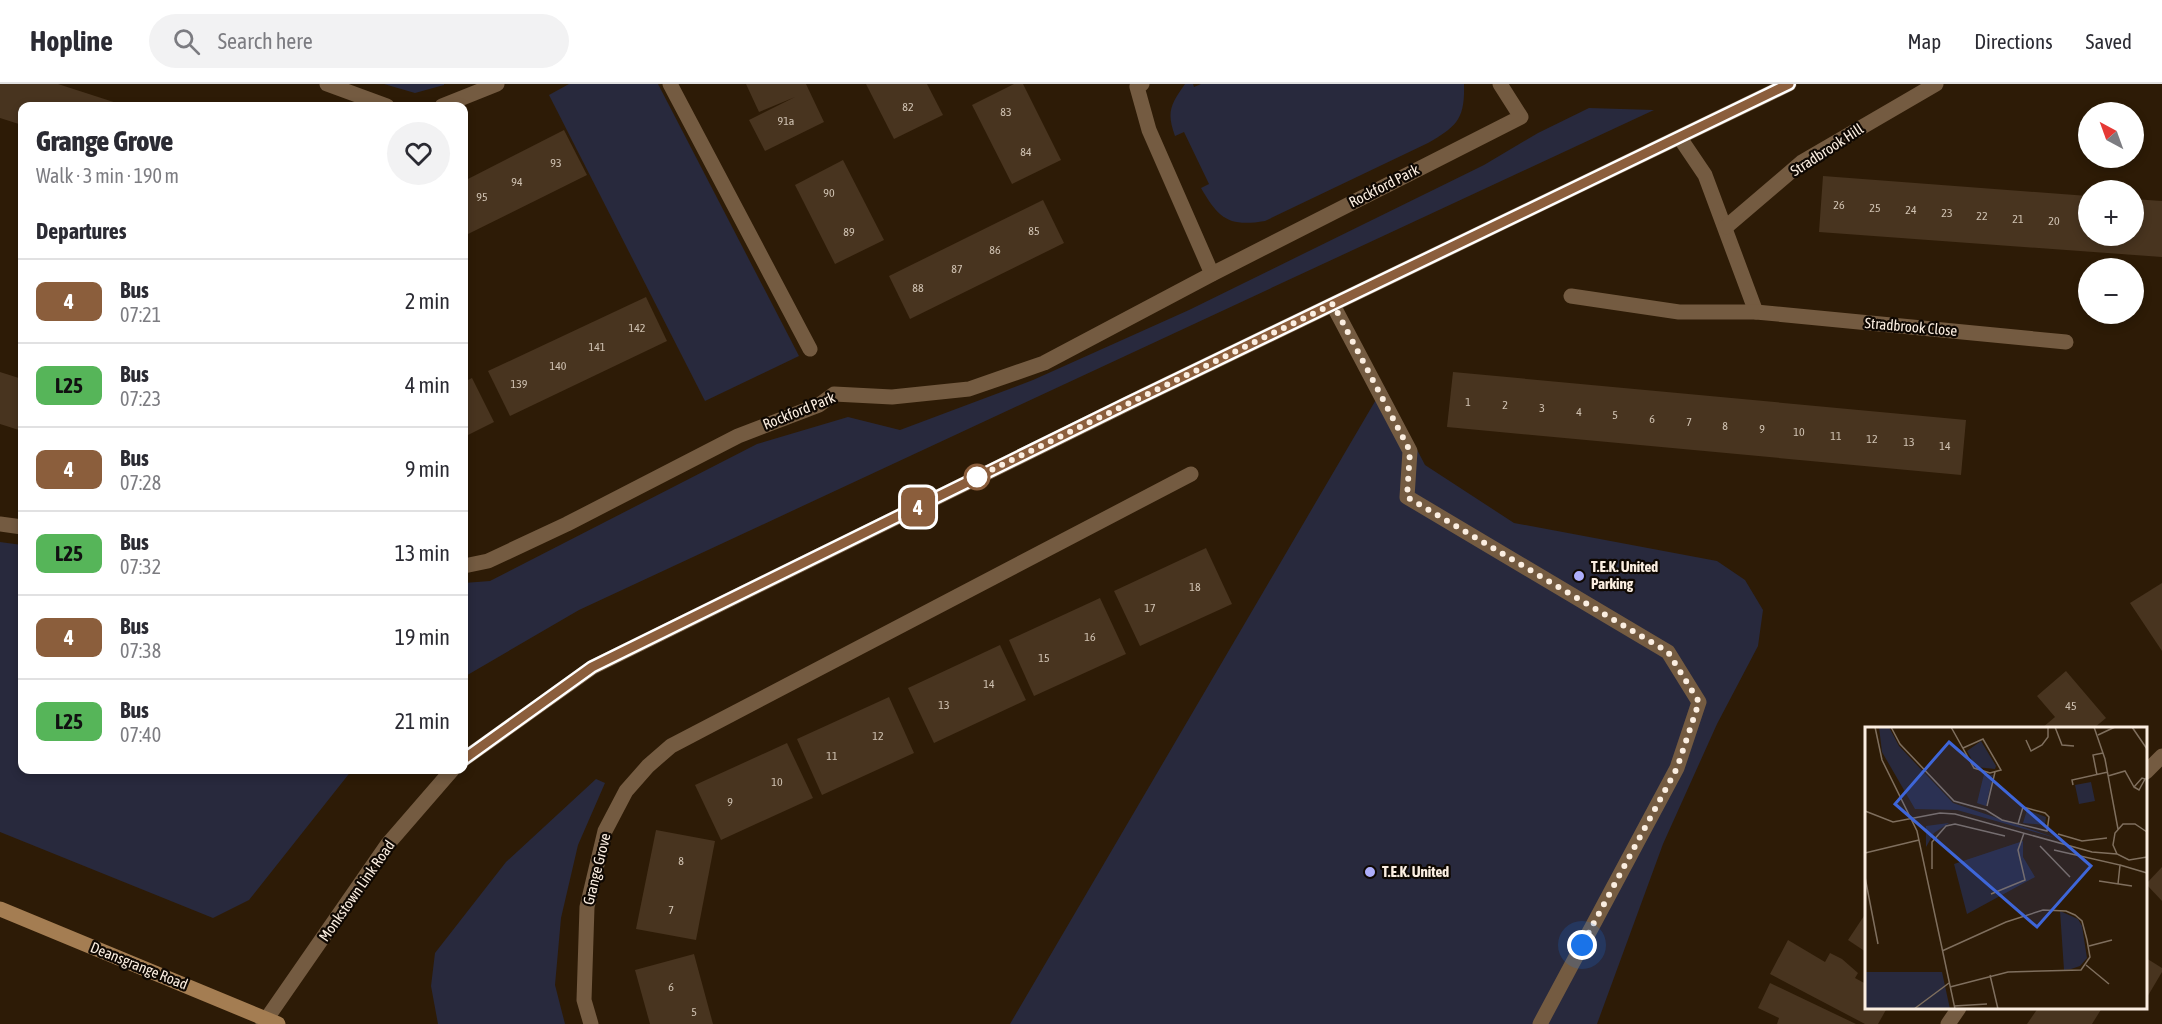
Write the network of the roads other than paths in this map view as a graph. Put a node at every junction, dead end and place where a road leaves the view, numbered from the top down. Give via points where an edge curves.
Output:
1 (327, 84) edge
2 (497, 84) edge
3 (670, 84) edge
4 (1142, 84) edge
5 (1500, 84) edge
6 (1789, 84) edge
7 (1936, 84) edge
8 (376, 102) edge
9 (452, 102) edge
10 (1680, 138) junction
11 (1726, 227) junction
12 (1212, 274) junction
13 (1571, 296) dead end
14 (1333, 304) junction
15 (1756, 312) junction
16 (2066, 342) dead end
17 (810, 350) dead end
18 (1191, 474) dead end
19 (0, 524) edge
20 (18, 526) edge
21 (468, 565) edge
22 (468, 756) edge
23 (2162, 756) edge
24 (2147, 770) edge
25 (449, 774) edge
26 (0, 909) edge
27 (1958, 1009) edge
28 (270, 1022) edge
29 (591, 1024) edge
30 (1540, 1024) edge
31 (1948, 1024) edge

1 - 8 street
2 - 9 street
3 - 17 street
4 - 12 street via 1137,87 1149,130
5 - 12 street, Rockford Park via 1521,117
6 - 10 street
7 - 11 street, Stradbrook Hill via 1802,162
10 - 11 street via 1705,175
10 - 14 street
11 - 15 street
12 - 21 street, Rockford Park via 1044,363 969,389 892,397 834,394 819,405 738,436 488,561
13 - 15 street, Stradbrook Close via 1679,312
14 - 22 street via 592,667
14 - 30 street via 1410,451 1407,497 1668,652 1699,702 1677,768
15 - 16 street, Stradbrook Close
18 - 29 street, Grange Grove via 671,746 648,766 626,791 605,831 587,907 584,1000
19 - 20 street
23 - 24 street
25 - 28 street, Monkstown Link Road via 387,845
26 - 28 main road, Deansgrange Road
27 - 31 street

